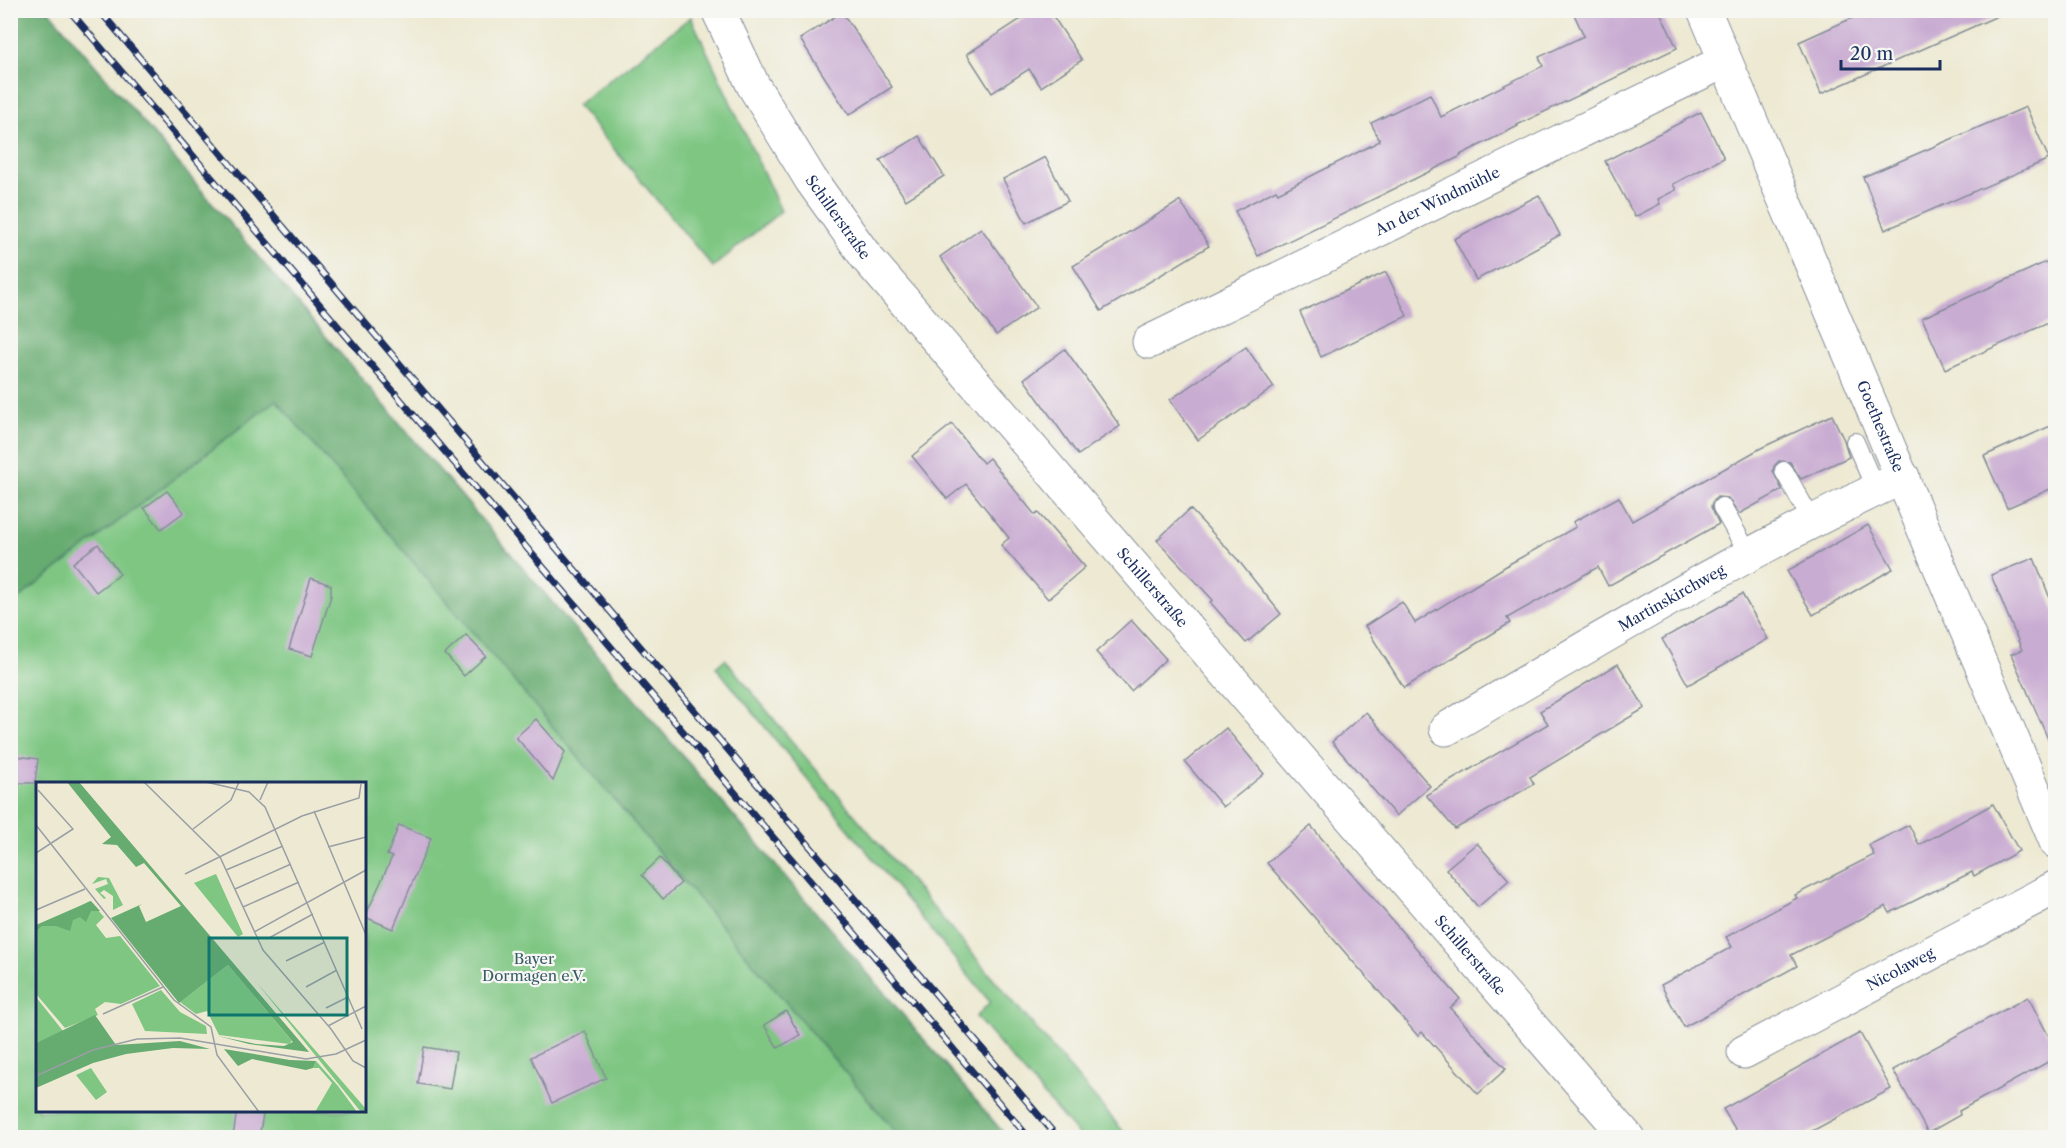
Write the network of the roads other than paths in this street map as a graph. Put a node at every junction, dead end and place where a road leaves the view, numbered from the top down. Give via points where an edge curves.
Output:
1 (718, 10) edge
2 (1704, 10) edge
3 (1725, 61) junction
4 (1149, 342) dead end
5 (1855, 442) dead end
6 (1784, 471) dead end
7 (1889, 484) junction
8 (1722, 507) dead end
9 (1812, 521) junction
10 (1749, 555) junction
11 (1446, 729) dead end
12 (2055, 842) edge
13 (2055, 886) edge
14 (1744, 1052) dead end
15 (1628, 1137) edge

1 - 15 street, Schillerstraße via 753,85 811,180 867,258
2 - 3 street, Goethestraße
3 - 4 street, An der Windmühle
3 - 7 street, Goethestraße
5 - 7 lane
6 - 9 lane
7 - 9 street, Martinskirchweg
7 - 12 street, Goethestraße
8 - 10 lane
9 - 10 street, Martinskirchweg
10 - 11 street, Martinskirchweg
13 - 14 street, Nicolaweg

